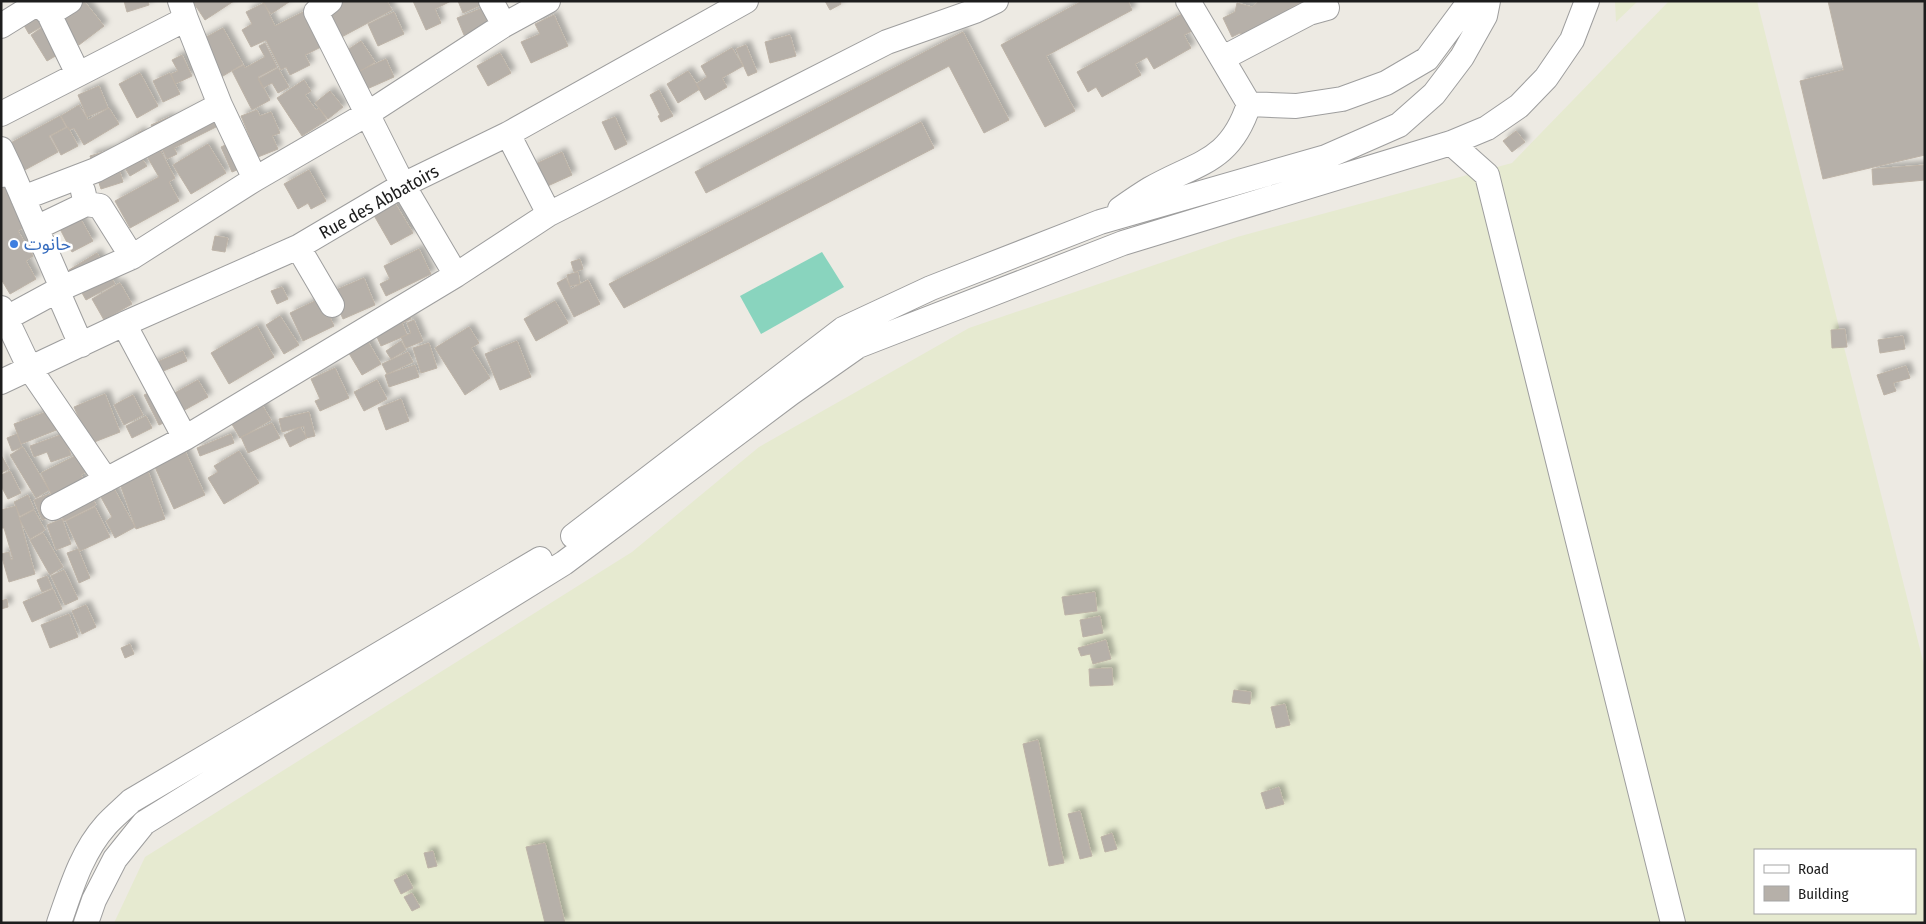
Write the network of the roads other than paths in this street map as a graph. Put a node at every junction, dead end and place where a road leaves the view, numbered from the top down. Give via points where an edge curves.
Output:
1 (70, 1) edge
2 (330, 1) edge
3 (491, 1) edge
4 (548, 1) edge
5 (720, 1) edge
6 (746, 1) edge
7 (1188, 1) edge
8 (1587, 1) edge
9 (978, 4) edge
10 (1481, 5) edge
11 (1327, 8) dead end
12 (183, 10) edge
13 (49, 14) junction
14 (705, 24) junction
15 (504, 25) junction
16 (1, 26) edge
17 (1223, 58) junction
18 (78, 74) junction
19 (1249, 104) junction
20 (220, 105) junction
21 (1, 114) edge
22 (367, 114) junction
23 (508, 134) junction
24 (1451, 143) junction
25 (1, 149) edge
26 (6, 173) edge
27 (79, 177) junction
28 (255, 179) junction
29 (403, 185) junction
30 (23, 198) junction
31 (86, 204) junction
32 (549, 214) junction
33 (1100, 222) junction
34 (36, 228) junction
35 (298, 247) junction
36 (132, 257) junction
37 (456, 275) junction
38 (59, 289) junction
39 (332, 305) dead end
40 (3, 316) edge
41 (124, 324) junction
42 (81, 345) junction
43 (30, 369) junction
44 (1, 382) edge
45 (186, 438) junction
46 (106, 480) junction
47 (53, 508) dead end
48 (59, 923) edge
49 (86, 923) edge
50 (1673, 923) edge

1 - 13 street
2 - 22 street via 316,12
3 - 15 street
4 - 15 street
5 - 14 street
6 - 14 street, Rue des Abbatoirs
7 - 17 street
8 - 24 street via 1572,40 1546,78 1518,106 1487,128
9 - 32 street via 887,42
10 - 19 street via 1427,59 1386,83 1342,99 1296,106
10 - 33 street via 1462,57 1434,94 1399,125 1326,157
11 - 17 street via 1309,13
12 - 18 street
12 - 20 street
13 - 16 street via 38,3
13 - 18 street
14 - 23 street, Rue des Abbatoirs
15 - 22 street
17 - 19 street
18 - 21 street
19 - 33 street via 1243,122 1222,151 1150,189
20 - 27 street
20 - 28 street
22 - 28 street
22 - 29 street
23 - 29 street, Rue des Abbatoirs
23 - 32 street
24 - 49 street via 1123,243 858,346 564,563 144,824 115,859
24 - 50 street via 1487,175
25 - 26 street
26 - 30 street
27 - 30 street
27 - 31 street
28 - 36 street
29 - 35 street, Rue des Abbatoirs
29 - 37 street
30 - 34 street
31 - 34 street
31 - 36 street via 100,206
32 - 37 street
33 - 48 street via 931,288 843,329 552,552 131,801 106,825 86,854
34 - 38 street
35 - 39 street
35 - 41 street, Rue des Abbatoirs
36 - 38 street
37 - 45 street
38 - 40 street
38 - 42 street
40 - 43 street
41 - 42 street, Rue des Abbatoirs
41 - 45 street
42 - 43 street, Rue des Abbatoirs
43 - 44 street, Rue des Abbatoirs
43 - 46 street
45 - 46 street
46 - 47 street

